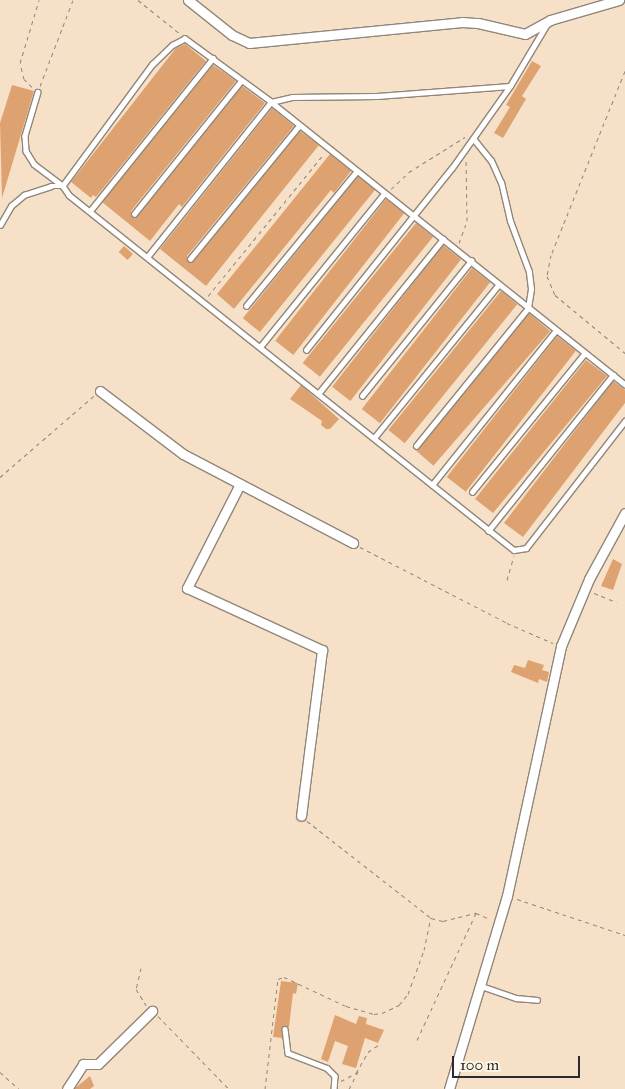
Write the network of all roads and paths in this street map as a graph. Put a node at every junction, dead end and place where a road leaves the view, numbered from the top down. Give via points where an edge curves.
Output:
1 (39, 0) edge
2 (73, 0) edge
3 (138, 0) edge
4 (188, 0) edge
5 (619, 0) edge
6 (550, 20) junction
7 (185, 39) junction
8 (213, 58) junction
9 (625, 71) edge
10 (241, 81) junction
11 (510, 86) junction
12 (38, 92) junction
13 (271, 102) junction
14 (299, 126) junction
15 (466, 136) dead end
16 (473, 139) junction
17 (466, 148) junction
18 (328, 149) junction
19 (356, 172) junction
20 (63, 186) junction
21 (384, 194) junction
22 (90, 211) junction
23 (134, 214) dead end
24 (413, 216) junction
25 (0, 225) edge
26 (443, 239) junction
27 (455, 249) junction
28 (148, 256) junction
29 (190, 259) dead end
30 (472, 261) junction
31 (499, 284) junction
32 (204, 301) junction
33 (246, 306) dead end
34 (528, 308) junction
35 (556, 330) junction
36 (260, 347) junction
37 (306, 350) dead end
38 (625, 353) edge
39 (584, 354) junction
40 (613, 375) junction
41 (625, 385) edge
42 (100, 391) joint
43 (318, 394) junction
44 (362, 396) dead end
45 (625, 421) edge
46 (374, 438) junction
47 (416, 446) dead end
48 (0, 477) edge
49 (240, 484) junction
50 (432, 485) junction
51 (472, 492) dead end
52 (625, 513) edge
53 (488, 531) junction
54 (352, 544) joint
55 (514, 550) junction
56 (507, 580) dead end
57 (584, 588) junction
58 (616, 602) dead end
59 (561, 646) junction
60 (301, 816) joint
61 (507, 896) junction
62 (476, 913) junction
63 (431, 918) junction
64 (500, 924) junction
65 (625, 935) edge
66 (141, 968) dead end
67 (481, 986) junction
68 (536, 1000) dead end
69 (152, 1010) junction
70 (285, 1030) dead end
71 (416, 1042) dead end
72 (380, 1044) dead end
73 (359, 1068) junction
74 (0, 1072) edge
75 (335, 1087) edge
76 (19, 1089) edge
77 (67, 1089) edge
78 (229, 1089) edge
79 (265, 1089) edge
80 (349, 1089) edge
81 (449, 1089) edge

1 - 12 path via 20,70 24,80
2 - 12 path
3 - 7 path
4 - 6 street via 232,35 249,43 462,22 525,34
5 - 6 street
6 - 11 lane
7 - 8 lane
7 - 20 lane via 172,45 153,64
8 - 10 lane
8 - 22 lane
9 - 38 path via 554,246 547,276 555,295
10 - 13 lane
10 - 23 lane
11 - 13 lane via 378,96 292,97
11 - 16 lane
12 - 20 lane via 25,136 26,151 34,164
13 - 14 lane
13 - 28 lane
14 - 18 lane
14 - 29 lane
15 - 21 path via 409,172
16 - 17 lane
16 - 34 lane via 491,161 501,183 529,272
17 - 24 lane
17 - 27 path via 467,221
18 - 19 lane
18 - 32 path
19 - 21 lane
19 - 33 lane
20 - 22 lane via 69,195
20 - 25 lane via 51,186 24,195 11,206
21 - 24 lane
21 - 36 lane
22 - 28 lane
24 - 26 lane
24 - 37 lane
26 - 27 lane
26 - 43 lane
27 - 30 lane
28 - 32 lane
30 - 31 lane
30 - 44 lane
31 - 34 lane
31 - 46 lane
32 - 36 lane
34 - 35 lane
34 - 47 lane
35 - 39 lane
35 - 50 lane
36 - 43 lane
39 - 40 lane
39 - 51 lane
40 - 41 lane
40 - 53 lane
42 - 48 path
42 - 49 street via 183,454
43 - 46 lane
45 - 55 lane via 526,548
46 - 50 lane
49 - 54 street
49 - 60 street via 188,588 322,650
50 - 53 lane
52 - 57 street
53 - 55 lane
54 - 59 path via 500,620
55 - 56 path
57 - 58 path
57 - 59 street
59 - 61 street
60 - 63 path via 411,906
61 - 64 street
61 - 65 path
62 - 63 path via 443,921
62 - 64 path
62 - 71 path
63 - 79 path via 422,959 408,994 399,1004 382,1013 374,1014 346,1006 284,977 278,979
64 - 67 street
66 - 69 path via 136,989
67 - 68 lane via 516,998
67 - 81 street
69 - 77 street via 98,1064 82,1064
69 - 78 path
70 - 75 lane via 290,1055 327,1068 335,1076
72 - 73 path via 368,1052
73 - 75 path
73 - 80 path
74 - 76 path

